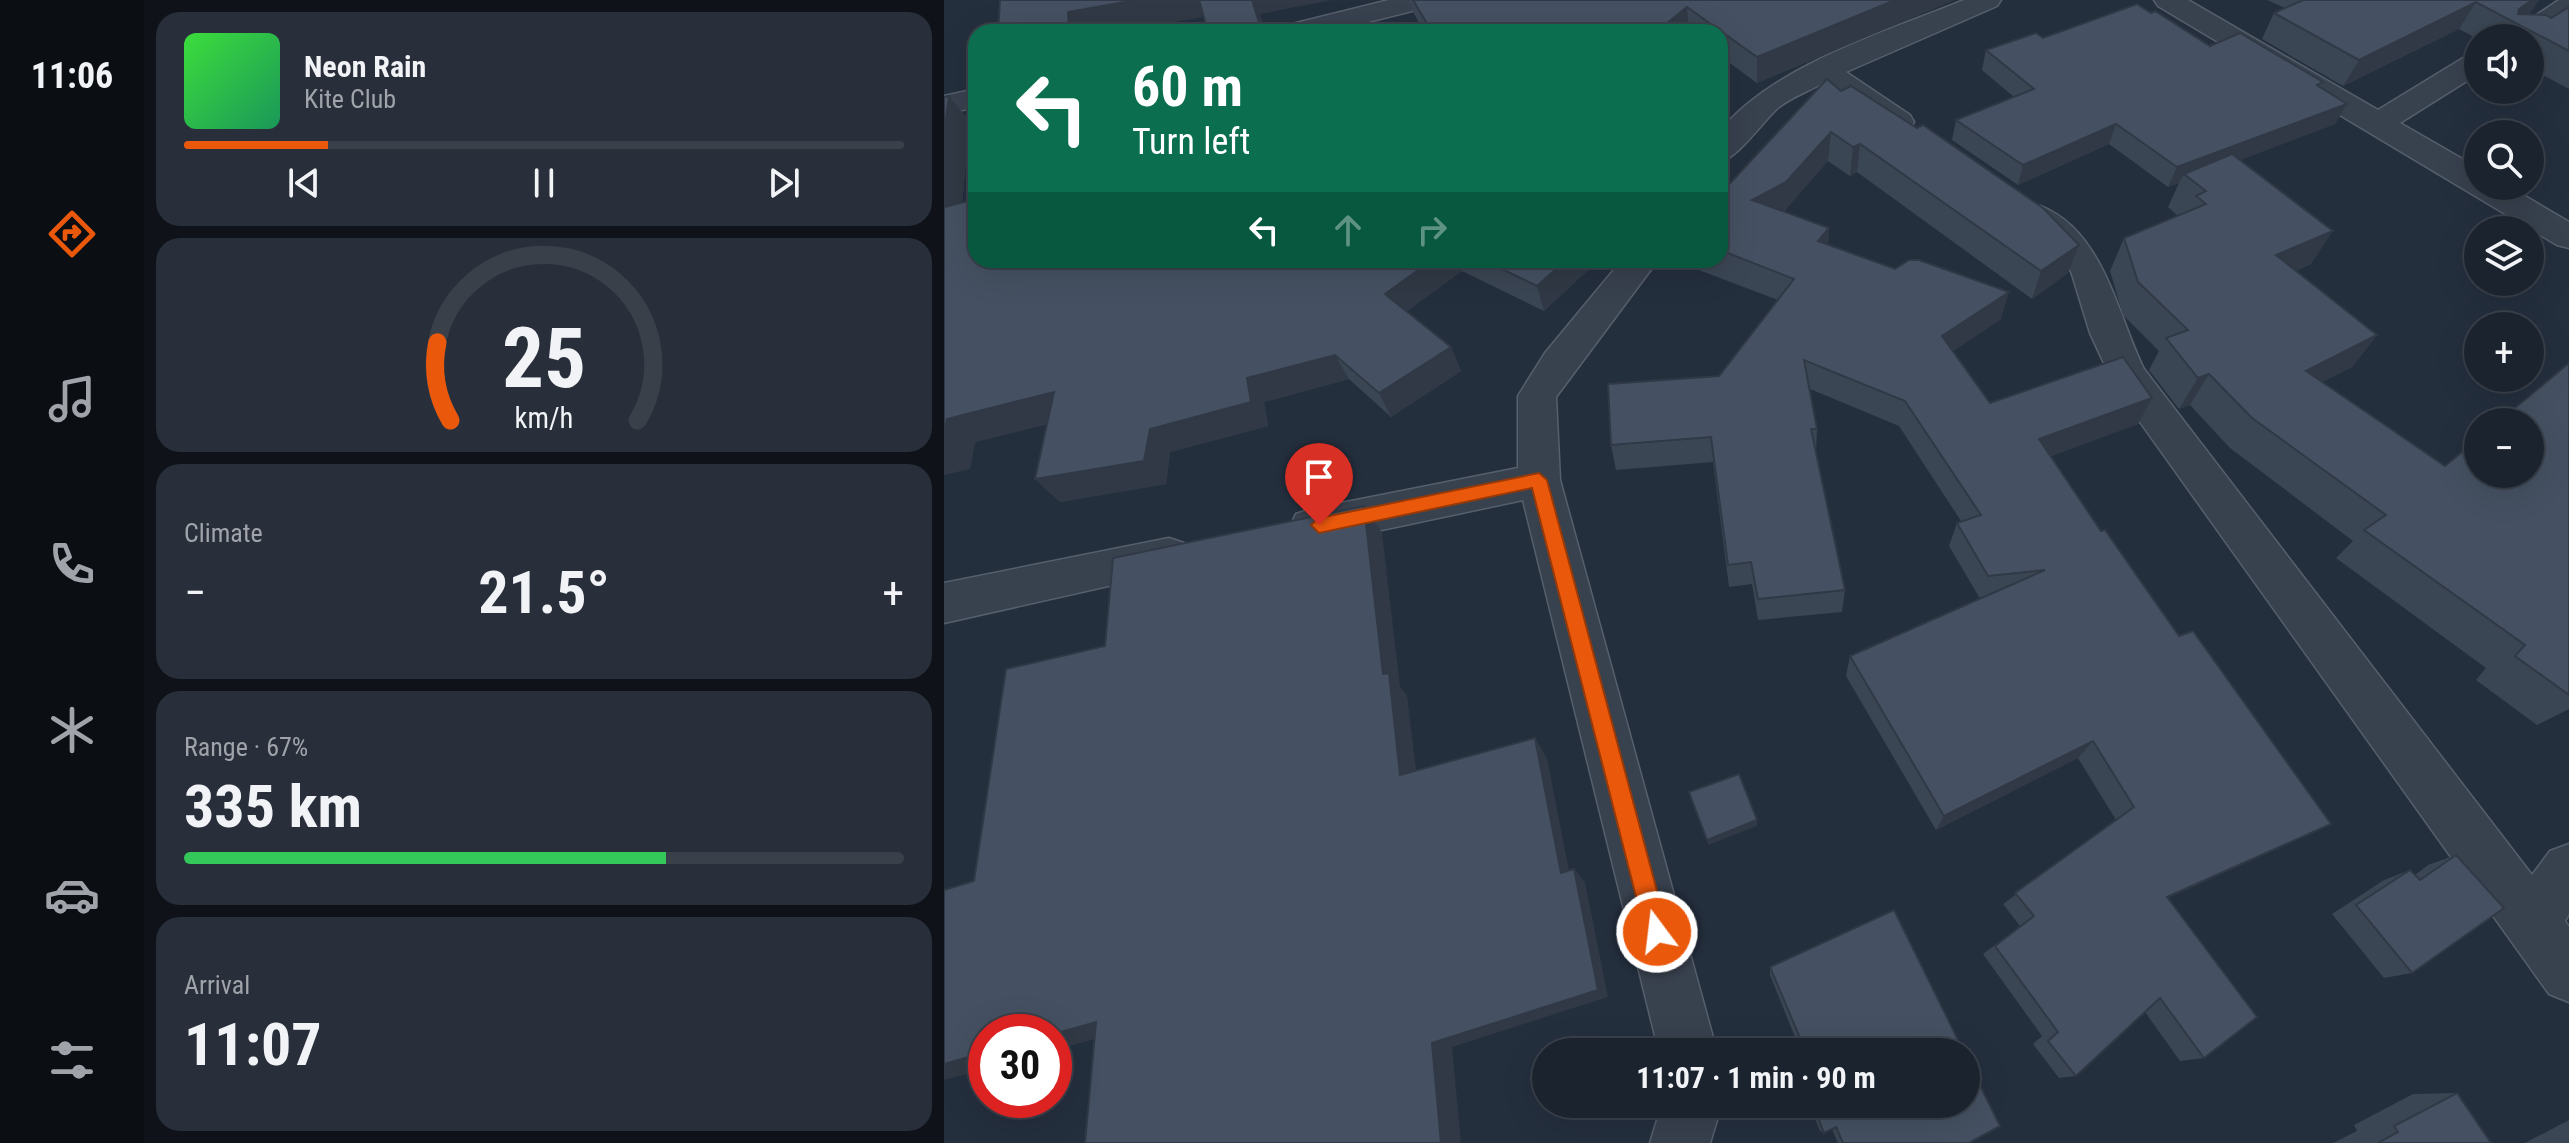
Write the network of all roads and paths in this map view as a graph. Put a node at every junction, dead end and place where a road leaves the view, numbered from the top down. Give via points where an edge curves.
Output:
1 (1422, 0) edge
2 (1987, 0) edge
3 (2168, 0) edge
4 (2569, 6) edge
5 (1327, 24) edge
6 (2539, 24) edge
7 (2464, 70) edge
8 (1825, 71) junction
9 (968, 100) edge
10 (944, 105) edge
11 (2379, 123) junction
12 (1728, 142) edge
13 (1932, 146) edge
14 (2464, 174) edge
15 (1996, 190) edge
16 (2507, 200) edge
17 (2569, 237) edge
18 (1635, 268) edge
19 (1539, 480) junction
20 (1273, 535) edge
21 (1210, 548) edge
22 (944, 603) edge
23 (2569, 870) edge
24 (2531, 921) junction
25 (2569, 974) edge
26 (1684, 1038) edge
27 (1688, 1118) edge
28 (1680, 1143) edge

1 - 5 street
2 - 8 street
3 - 11 street
4 - 6 street
7 - 11 street
8 - 12 street via 1772,98
8 - 13 street
9 - 10 street
11 - 14 street
15 - 24 street via 2048,225 2087,267 2129,377
16 - 17 street
18 - 19 street via 1537,396
19 - 20 street
19 - 26 street
21 - 22 street
23 - 24 street
24 - 25 street
27 - 28 street

